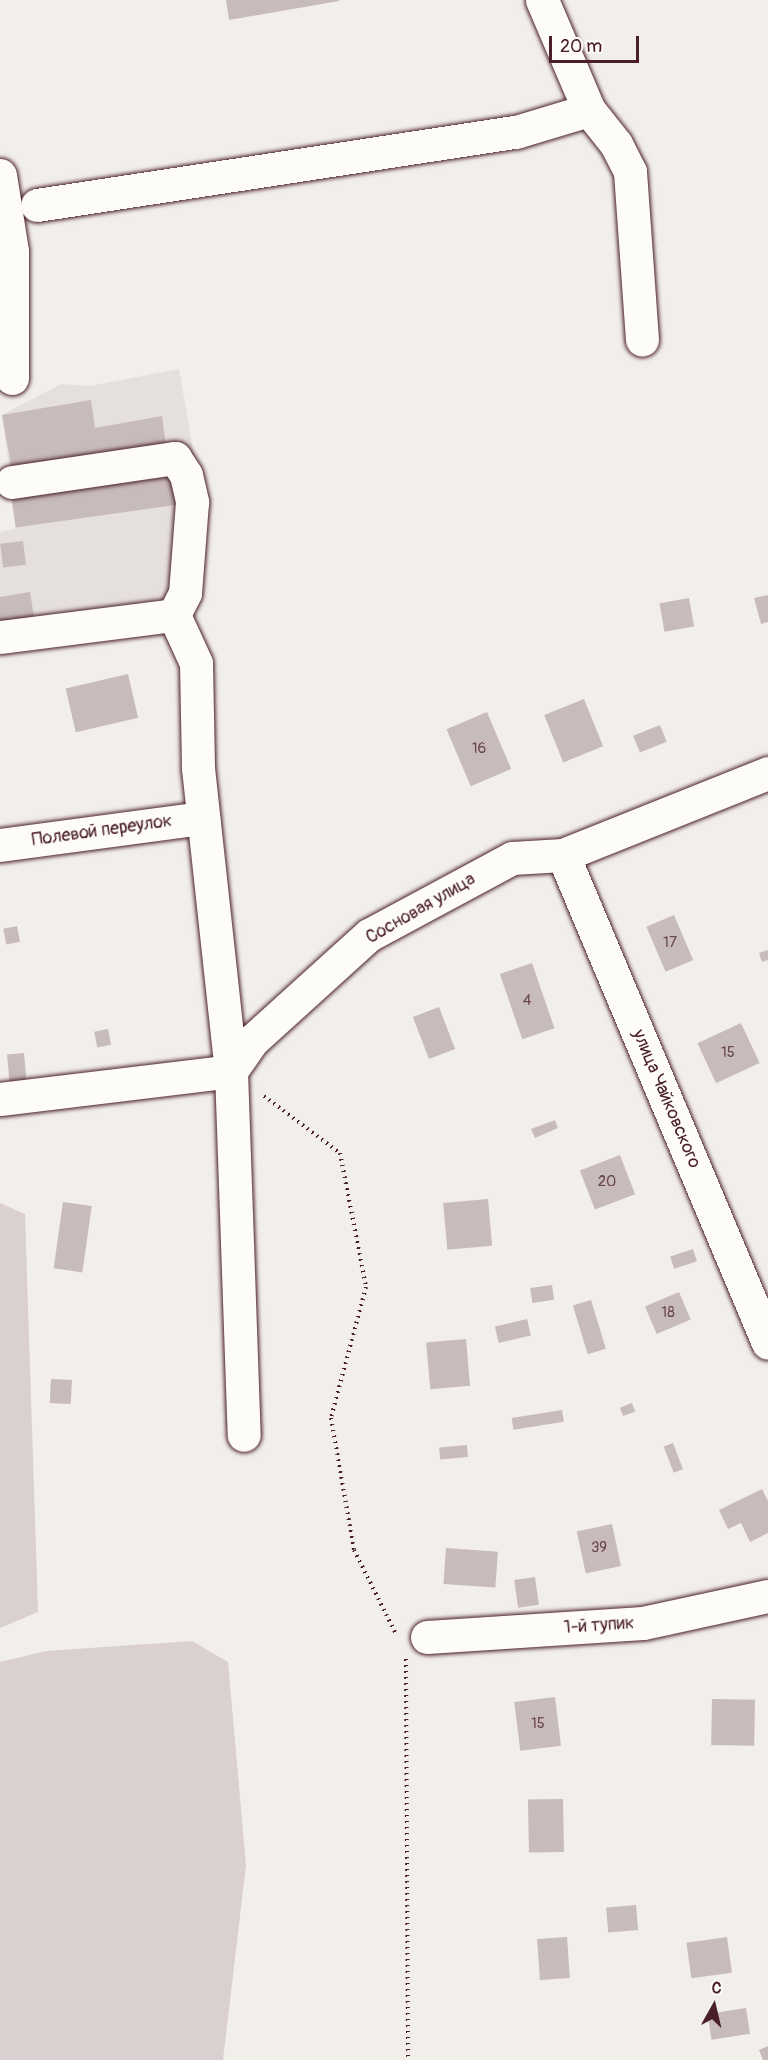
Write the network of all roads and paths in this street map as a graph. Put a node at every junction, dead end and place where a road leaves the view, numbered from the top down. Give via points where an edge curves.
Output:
1 (542, 0) edge
2 (589, 110) junction
3 (0, 175) edge
4 (37, 205) dead end
5 (642, 340) dead end
6 (12, 378) dead end
7 (12, 482) dead end
8 (174, 615) junction
9 (0, 637) edge
10 (768, 773) edge
11 (203, 818) junction
12 (0, 845) edge
13 (563, 855) junction
14 (231, 1071) junction
15 (0, 1098) edge
16 (768, 1343) edge
17 (244, 1435) dead end
18 (768, 1596) edge
19 (416, 1645) junction
20 (408, 2060) edge

1 - 2 street
2 - 4 street via 516,132
2 - 5 street via 616,144 630,172
3 - 6 street via 12,251
7 - 8 street via 176,458 186,475 192,502 185,593
8 - 9 street
8 - 11 street via 196,663
10 - 13 street, Сосновая улица
11 - 12 street, Полевой переулок
11 - 14 street
13 - 14 street, Сосновая улица via 512,858 369,935 253,1040
13 - 16 street, улица Чайковского
14 - 15 street
14 - 17 street
14 - 19 path via 340,1153 366,1287 331,1418 354,1550
18 - 19 street, 1-й тупик via 643,1623
19 - 20 path

